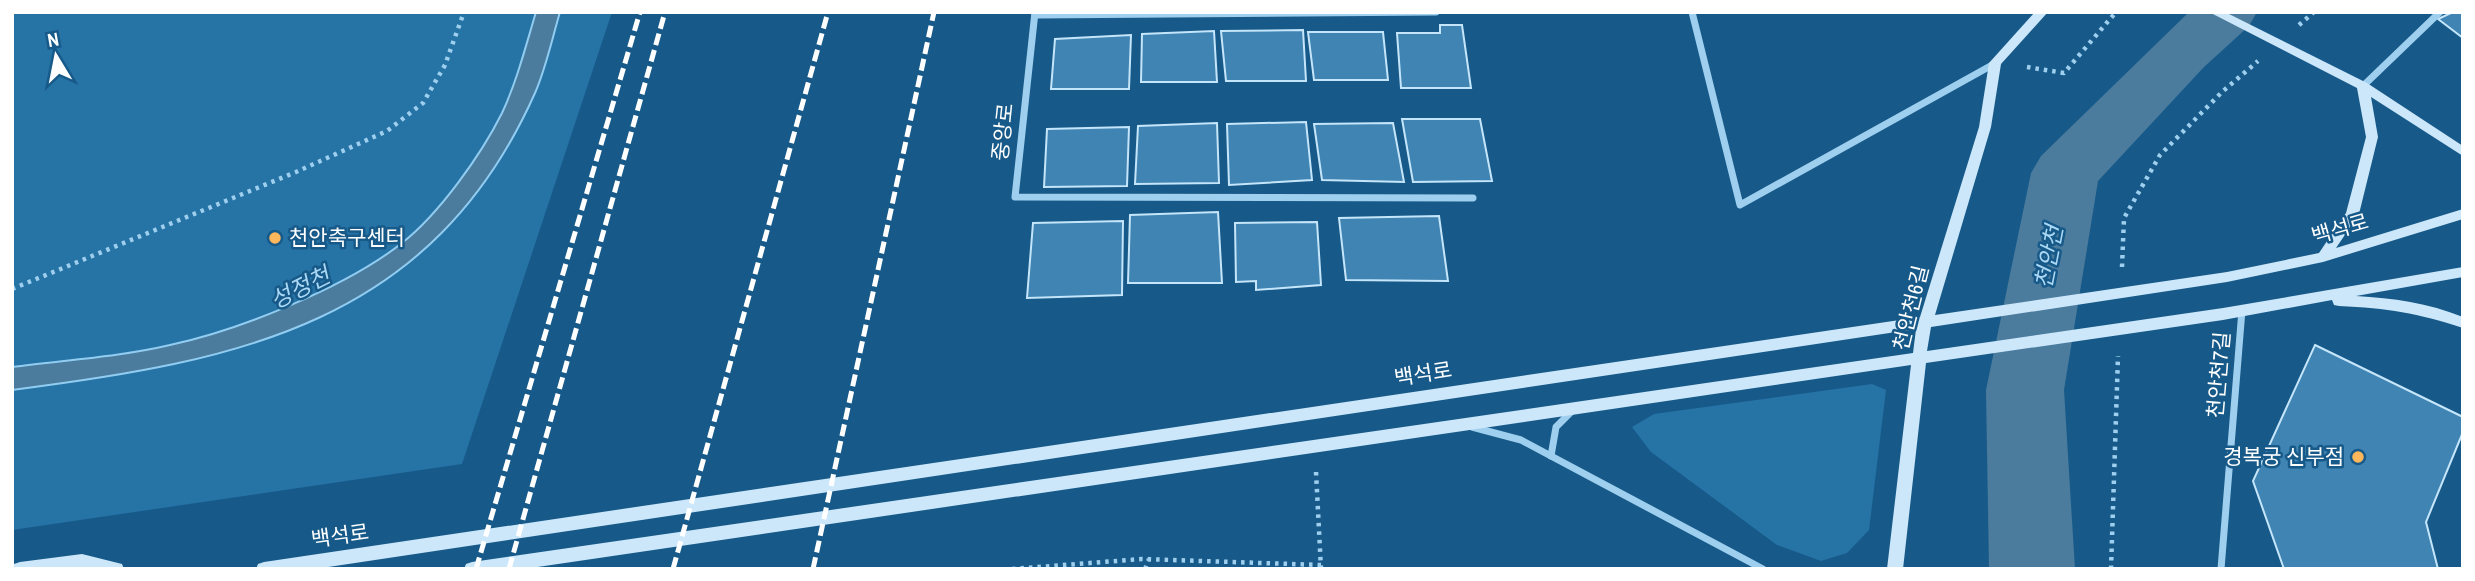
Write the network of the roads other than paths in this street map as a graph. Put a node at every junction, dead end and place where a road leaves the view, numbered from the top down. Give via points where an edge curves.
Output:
1 (1436, 12) edge
2 (1692, 12) edge
3 (2042, 12) edge
4 (2215, 12) edge
5 (2440, 12) edge
6 (1035, 14) edge
7 (1995, 63) junction
8 (2362, 86) junction
9 (2463, 152) edge
10 (1473, 198) dead end
11 (2463, 214) edge
12 (2323, 257) junction
13 (2463, 272) edge
14 (2306, 300) junction
15 (2242, 309) junction
16 (2463, 323) edge
17 (1575, 409) junction
18 (1460, 425) junction
19 (1551, 456) junction
20 (20, 569) edge
21 (116, 569) edge
22 (264, 569) edge
23 (472, 569) edge
24 (1763, 569) edge
25 (1895, 569) edge
26 (2221, 569) edge

1 - 6 street, 중앙로
2 - 7 street via 1740,205
3 - 7 main road
4 - 8 main road
5 - 8 street
6 - 10 street, 중앙로 via 1015,197
7 - 25 main road, 천안천6길 via 1985,127 1922,334
8 - 9 main road
8 - 12 main road via 2372,137 2351,214
11 - 12 main road, 백석로
12 - 22 main road, 백석로 via 2227,277
13 - 14 main road
14 - 15 main road
14 - 16 main road via 2388,302
15 - 17 main road
15 - 26 street, 천안천7길
17 - 18 main road
17 - 19 street via 1556,427
18 - 19 street via 1521,440
18 - 23 main road
19 - 24 street
20 - 21 main road via 82,561

